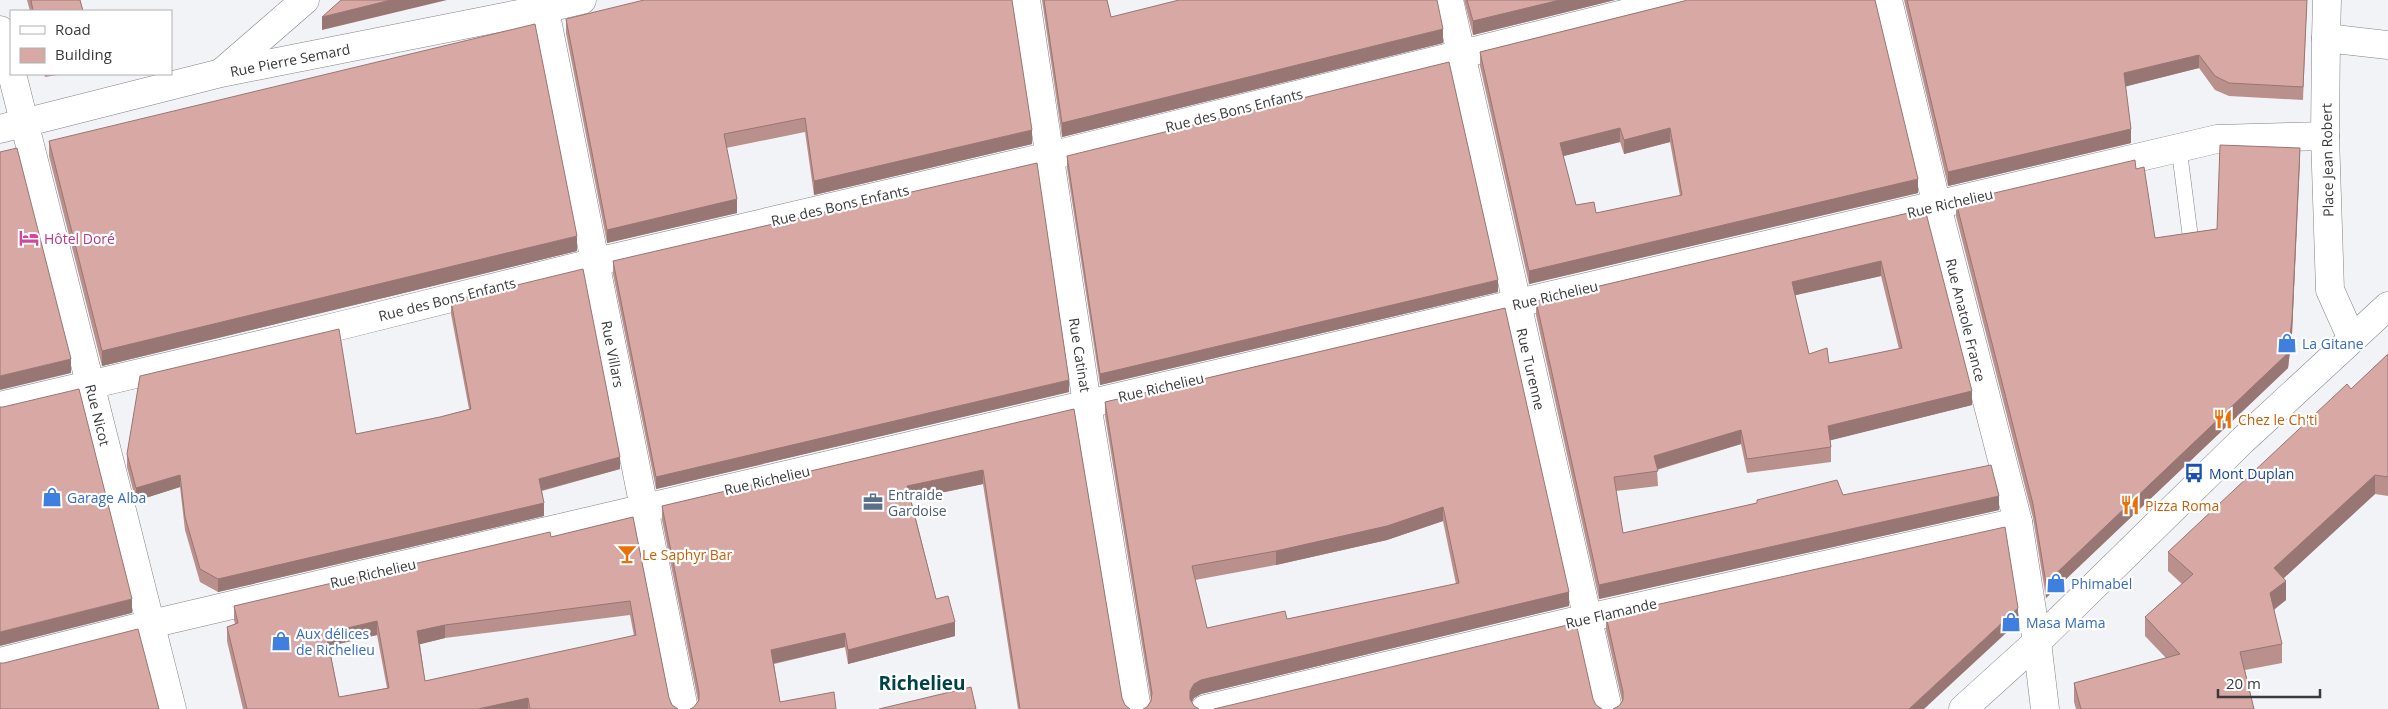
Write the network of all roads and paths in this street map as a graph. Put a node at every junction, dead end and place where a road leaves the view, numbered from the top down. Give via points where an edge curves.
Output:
1 (305, 0) edge
2 (582, 0) edge
3 (1026, 0) edge
4 (1449, 0) edge
5 (1680, 0) edge
6 (1888, 0) edge
7 (2327, 0) edge
8 (544, 5) edge
9 (0, 30) edge
10 (2326, 38) junction
11 (2388, 45) edge
12 (1462, 54) junction
13 (10, 65) edge
14 (221, 73) junction
15 (12, 75) edge
16 (26, 121) junction
17 (0, 129) edge
18 (2326, 136) junction
19 (2179, 148) junction
20 (1050, 156) junction
21 (1937, 206) junction
22 (2190, 234) edge
23 (596, 262) junction
24 (1517, 304) junction
25 (2388, 306) edge
26 (2352, 339) junction
27 (90, 385) junction
28 (1087, 404) junction
29 (0, 406) edge
30 (643, 510) junction
31 (2018, 522) junction
32 (1587, 618) junction
33 (151, 624) junction
34 (2036, 642) junction
35 (0, 662) edge
36 (172, 709) edge
37 (684, 709) edge
38 (1137, 709) edge
39 (1205, 709) edge
40 (1608, 709) edge
41 (1963, 709) edge
42 (2045, 709) edge

1 - 14 street
2 - 8 street, Rue Pierre Semard
3 - 20 street, Rue Catinat
4 - 12 street, Rue Turenne
5 - 12 street, Rue des Bons Enfants
6 - 21 street, Rue Anatole France
7 - 10 street, Place Jean Robert
8 - 14 street, Rue Pierre Semard
8 - 23 street, Rue Villars
9 - 13 street
10 - 11 street
10 - 18 street, Place Jean Robert
12 - 20 street, Rue des Bons Enfants
12 - 24 street, Rue Turenne
14 - 16 street, Rue Pierre Semard
15 - 16 street, Rue Nicot
16 - 17 street, Rue Pierre Semard
16 - 27 street, Rue Nicot
18 - 19 street, Rue Richelieu via 2217,139
18 - 26 street, Place Jean Robert via 2330,290
19 - 21 street, Rue Richelieu
19 - 22 lane
20 - 23 street, Rue des Bons Enfants
20 - 28 street, Rue Catinat
21 - 24 street, Rue Richelieu
21 - 31 street, Rue Anatole France
23 - 27 street, Rue des Bons Enfants
23 - 30 street, Rue Villars
24 - 28 street, Rue Richelieu
24 - 32 street, Rue Turenne
25 - 26 street
26 - 34 street via 2243,440
27 - 29 street, Rue des Bons Enfants
27 - 33 street, Rue Nicot
28 - 30 street, Rue Richelieu
28 - 38 street, Rue Catinat
30 - 33 street, Rue Richelieu
30 - 37 street, Rue Villars
31 - 32 street, Rue Flamande
31 - 34 street, Rue Anatole France
32 - 39 street, Rue Flamande
32 - 40 street, Rue Turenne
33 - 35 street, Rue Richelieu
33 - 36 street, Rue Nicot
34 - 41 street
34 - 42 street, Rue Anatole France

